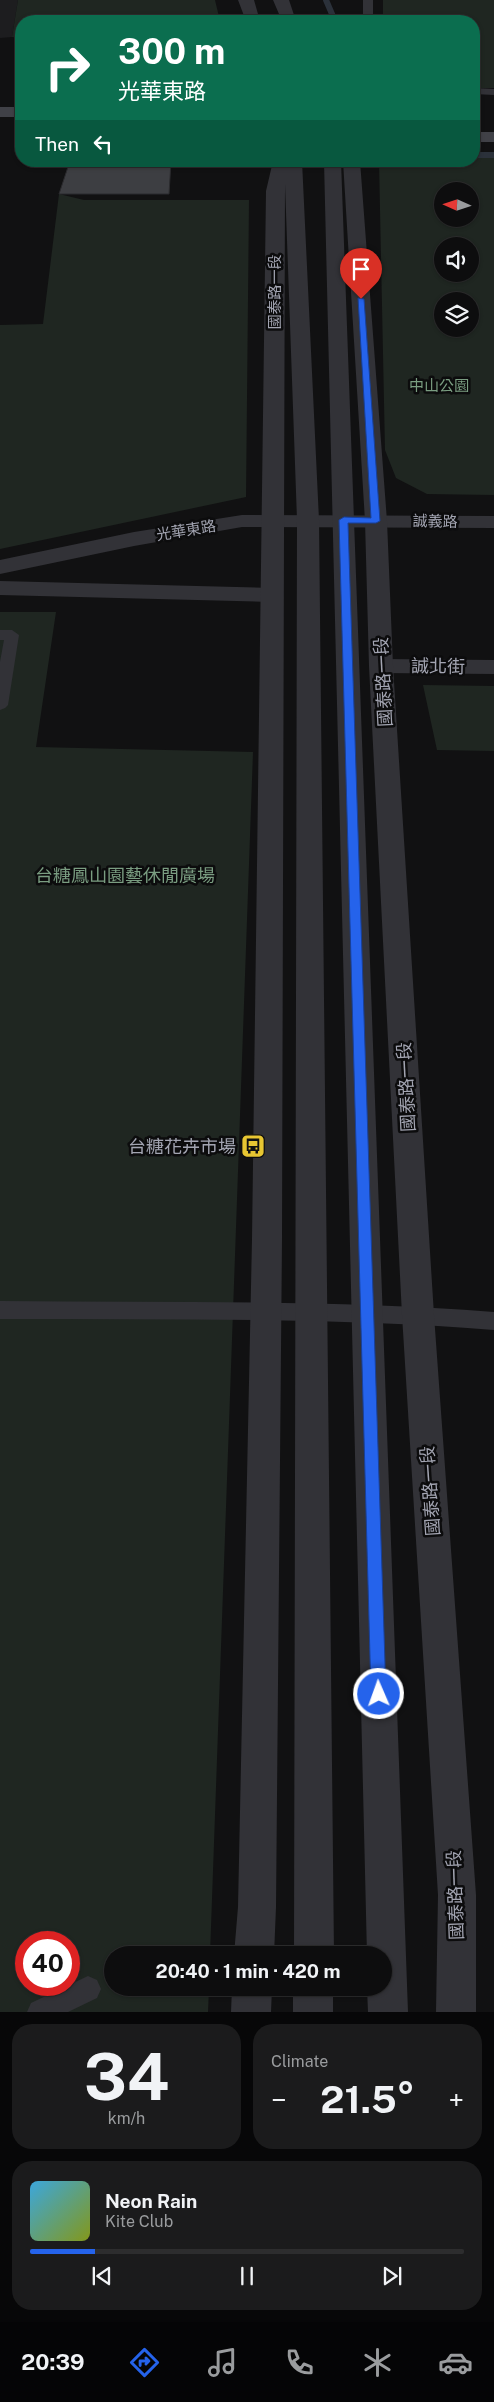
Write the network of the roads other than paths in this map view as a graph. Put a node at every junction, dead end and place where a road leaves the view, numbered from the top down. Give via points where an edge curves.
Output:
1 (246, 0) edge
2 (281, 0) edge
3 (368, 0) edge
4 (250, 15) edge
5 (287, 15) edge
6 (368, 15) edge
7 (480, 91) edge
8 (494, 92) edge
9 (0, 112) edge
10 (15, 112) edge
11 (480, 123) edge
12 (494, 123) edge
13 (480, 137) edge
14 (494, 137) edge
15 (281, 167) edge
16 (293, 167) edge
17 (332, 167) edge
18 (351, 167) edge
19 (273, 423) junction
20 (303, 423) junction
21 (273, 520) junction
22 (308, 520) junction
23 (344, 520) junction
24 (376, 521) junction
25 (494, 522) edge
26 (0, 567) edge
27 (0, 588) edge
28 (272, 595) junction
29 (0, 635) edge
30 (381, 666) junction
31 (494, 667) edge
32 (0, 705) edge
33 (0, 1310) edge
34 (266, 1310) junction
35 (311, 1312) junction
36 (368, 1313) junction
37 (418, 1316) junction
38 (494, 1321) edge
39 (255, 1946) edge
40 (314, 1946) edge
41 (88, 1989) dead end
42 (252, 1996) edge
43 (313, 1996) edge
44 (40, 2012) edge
45 (251, 2012) edge
46 (313, 2012) edge
47 (388, 2012) edge
48 (456, 2012) edge

1 - 4 street
2 - 5 street
3 - 6 lane
7 - 8 lane
9 - 10 main road
11 - 12 main road
13 - 14 main road
15 - 19 street, 國泰路一段 via 275,191
16 - 20 street, 國泰路一段
17 - 23 street, 國泰路一段
18 - 24 street, 國泰路一段
19 - 20 street
19 - 21 street, 國泰路一段
20 - 22 street, 國泰路一段
21 - 22 street, 光華東路
21 - 26 street, 光華東路 via 191,528
21 - 28 street, 國泰路一段
22 - 23 street, 光華東路
22 - 35 street, 國泰路一段
23 - 24 street, 光華東路
23 - 36 street, 國泰路一段
24 - 25 street, 誠義路
24 - 30 street, 國泰路一段
27 - 28 street
28 - 34 street, 國泰路一段
29 - 32 lane via 12,635
30 - 31 street, 誠北街
30 - 37 street, 國泰路一段
33 - 34 lane
34 - 35 lane
34 - 39 street, 國泰路一段
35 - 36 lane
35 - 40 street, 國泰路一段
36 - 37 lane
36 - 47 street, 國泰路一段
37 - 38 lane
37 - 48 street, 國泰路一段 via 457,1896
41 - 44 lane
42 - 45 street
43 - 46 street

